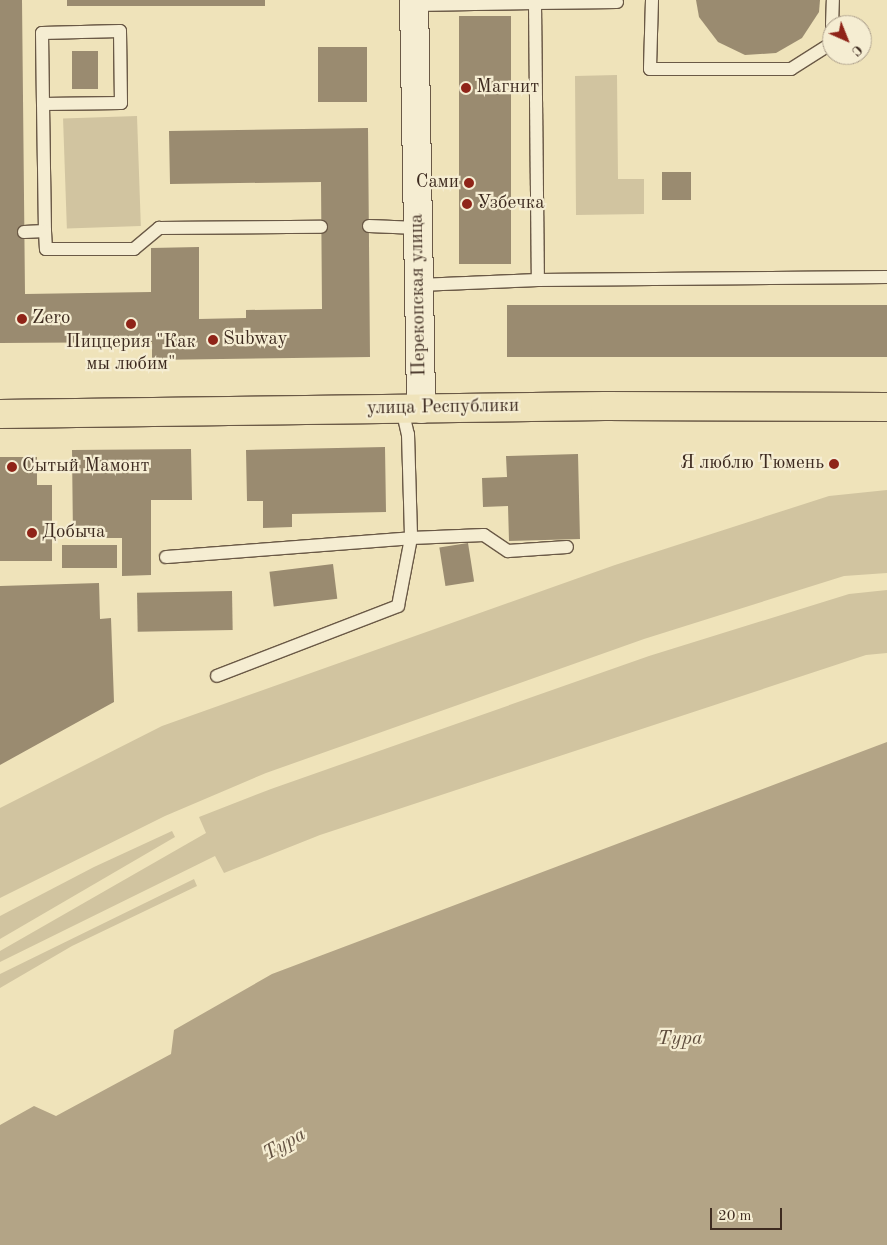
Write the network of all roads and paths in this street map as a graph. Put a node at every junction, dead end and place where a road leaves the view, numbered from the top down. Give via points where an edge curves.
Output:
1 (652, 0) edge
2 (833, 0) edge
3 (414, 2) edge
4 (617, 2) dead end
5 (535, 3) junction
6 (832, 15) edge
7 (822, 49) edge
8 (43, 104) junction
9 (369, 226) dead end
10 (321, 227) dead end
11 (418, 228) junction
12 (45, 231) junction
13 (24, 232) dead end
14 (887, 277) edge
15 (538, 280) junction
16 (419, 285) junction
17 (887, 407) edge
18 (412, 409) junction
19 (0, 414) edge
20 (411, 538) junction
21 (567, 547) dead end
22 (166, 557) dead end
23 (217, 676) dead end

1 - 7 lane via 650,69 791,69
2 - 6 lane
3 - 5 lane
3 - 11 street, Перекопская улица
4 - 5 lane
5 - 15 lane
8 - 8 lane via 42,33 120,32 121,103
8 - 12 lane
9 - 11 lane
10 - 12 lane via 159,228 134,249 46,249
11 - 16 street, Перекопская улица
12 - 13 lane
14 - 15 lane
15 - 16 lane
16 - 18 street, Перекопская улица
17 - 18 main road, улица Республики
18 - 19 main road, улица Республики
18 - 20 lane via 408,434
20 - 21 lane via 484,535 508,551
20 - 22 lane
20 - 23 lane via 398,606

